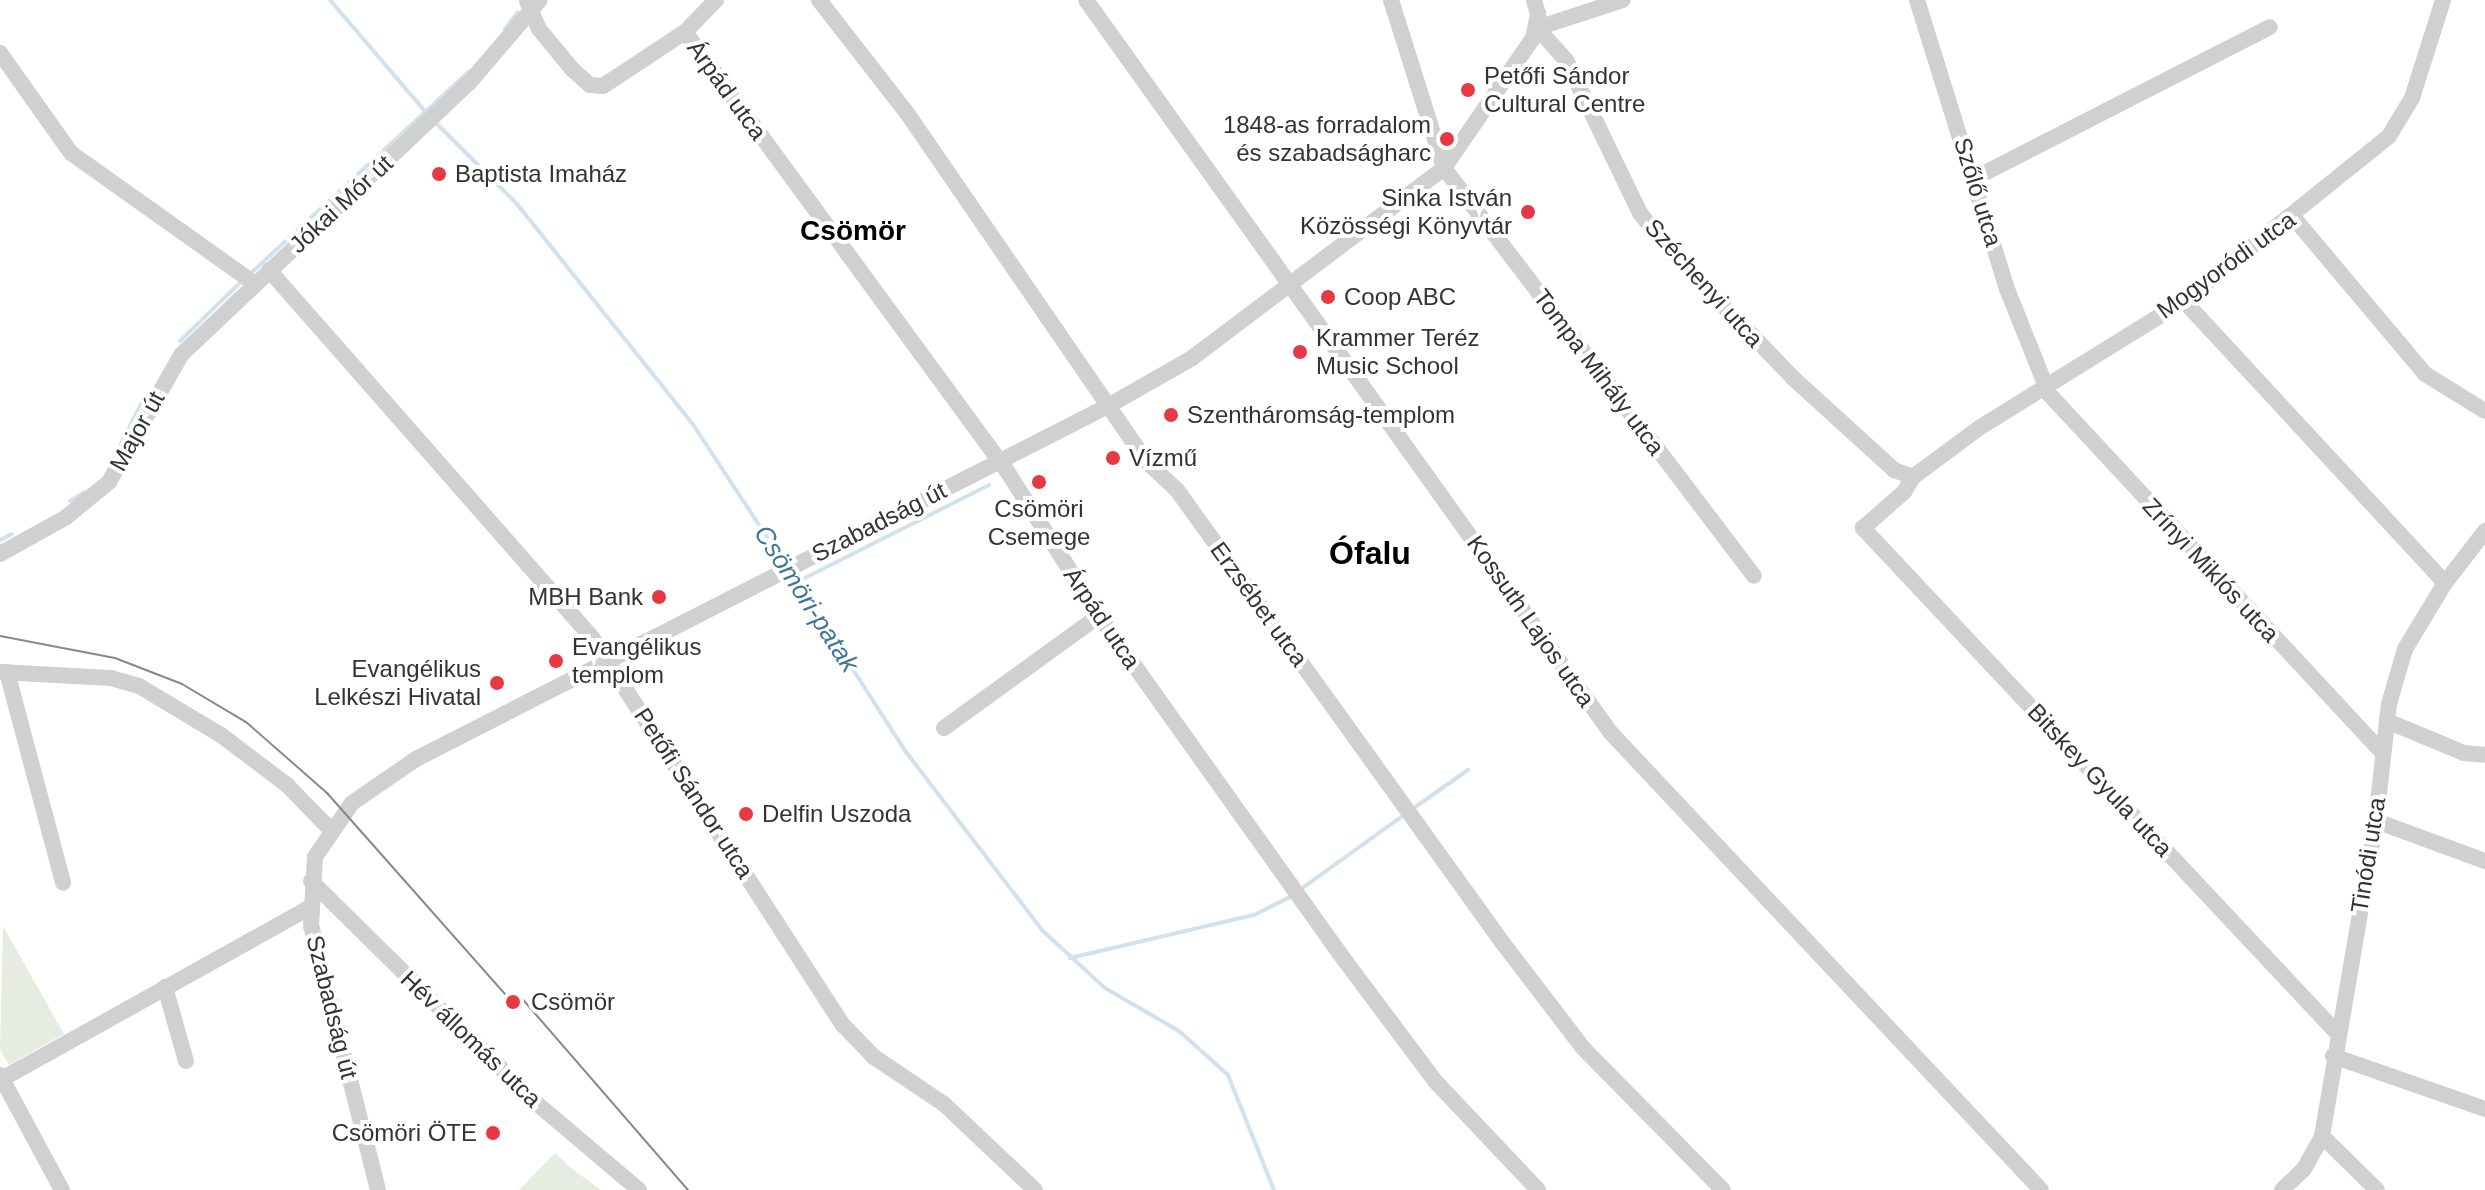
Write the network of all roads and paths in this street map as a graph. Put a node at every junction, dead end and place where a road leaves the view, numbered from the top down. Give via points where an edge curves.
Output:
1 (716, 0) edge
2 (819, 0) edge
3 (1086, 0) edge
4 (1391, 0) edge
5 (1534, 0) edge
6 (1623, 0) edge
7 (1917, 0) edge
8 (2443, 0) edge
9 (532, 3) edge
10 (2270, 27) dead end
11 (1537, 28) junction
12 (685, 32) junction
13 (0, 53) edge
14 (1444, 168) junction
15 (1975, 178) junction
16 (2293, 217) junction
17 (269, 270) junction
18 (249, 280) junction
19 (1293, 286) junction
20 (2184, 301) junction
21 (2046, 382) junction
22 (1108, 406) junction
23 (2485, 411) edge
24 (998, 461) junction
25 (1913, 477) junction
26 (1863, 528) joint
27 (2485, 531) edge
28 (0, 554) edge
29 (1754, 576) dead end
30 (2445, 583) junction
31 (1099, 616) junction
32 (607, 660) junction
33 (3, 672) edge
34 (2387, 721) junction
35 (944, 728) dead end
36 (2383, 754) junction
37 (2485, 755) edge
38 (2376, 821) junction
39 (330, 829) junction
40 (2485, 861) edge
41 (311, 881) junction
42 (63, 883) dead end
43 (311, 907) junction
44 (165, 987) junction
45 (2337, 1033) junction
46 (2333, 1056) junction
47 (186, 1061) dead end
48 (1, 1078) edge
49 (2485, 1109) edge
50 (2322, 1136) junction
51 (62, 1190) edge
52 (378, 1190) edge
53 (639, 1190) edge
54 (1035, 1190) edge
55 (1538, 1190) edge
56 (1723, 1190) edge
57 (2041, 1190) edge
58 (2282, 1190) edge
59 (2377, 1190) edge

1 - 12 street
2 - 22 street, Erzsébet utca via 907,113
3 - 19 street, Kossuth Lajos utca
4 - 14 street, Tompa Mihály utca
5 - 11 street
6 - 11 street
7 - 15 street, Szőlő utca
8 - 16 street, Mogyoródi utca via 2412,98 2389,136
9 - 12 street via 539,29 572,69 596,86 609,84
9 - 17 street, Jókai Mór út via 431,121
10 - 15 street
11 - 14 street, Szabadság út
11 - 25 street, Széchenyi utca via 1559,47 1640,213 1668,248 1793,378 1894,470
12 - 24 street, Árpád utca
13 - 18 street via 71,153
14 - 19 street, Szabadság út
14 - 29 street, Tompa Mihály utca
15 - 21 street, Szőlő utca via 2007,289
16 - 20 street, Mogyoródi utca
16 - 23 street via 2425,374
17 - 18 street, Jókai Mór út
17 - 32 street, Petőfi Sándor utca
18 - 28 street, Major út via 181,355 109,482 65,518
19 - 22 street, Szabadság út via 1192,358
19 - 57 street, Kossuth Lajos utca via 1611,733
20 - 21 street, Mogyoródi utca
20 - 30 street
21 - 25 street, Mogyoródi utca
21 - 36 street, Zrínyi Miklós utca via 2049,394 2099,453
22 - 24 street, Szabadság út
22 - 56 street, Erzsébet utca via 1146,461 1177,490 1583,1048
24 - 31 street, Árpád utca
24 - 32 street, Szabadság út
25 - 26 street, Mogyoródi utca via 1904,492
26 - 45 street, Bitskey Gyula utca
27 - 30 street, Tinódi utca
30 - 34 street, Tinódi utca via 2405,649
31 - 35 street
31 - 55 street, Árpád utca via 1435,1081
32 - 39 street, Szabadság út via 416,759 352,803
32 - 54 street, Petőfi Sándor utca via 843,1025 874,1057 944,1104
33 - 39 street via 111,678 139,686 221,735 287,785
33 - 42 street
34 - 36 street, Tinódi utca
34 - 37 street via 2464,753
36 - 38 street, Tinódi utca
38 - 40 street
38 - 45 street, Tinódi utca
39 - 41 street, Szabadság út via 315,857
41 - 43 street, Szabadság út
41 - 53 street, Hév állomás utca via 535,1102
43 - 44 street
43 - 52 street, Szabadság út via 311,926
44 - 47 street
44 - 48 street
45 - 46 street, Tinódi utca
46 - 49 street
46 - 50 street, Tinódi utca
48 - 51 street
50 - 58 street, Tinódi utca via 2304,1169
50 - 59 street

